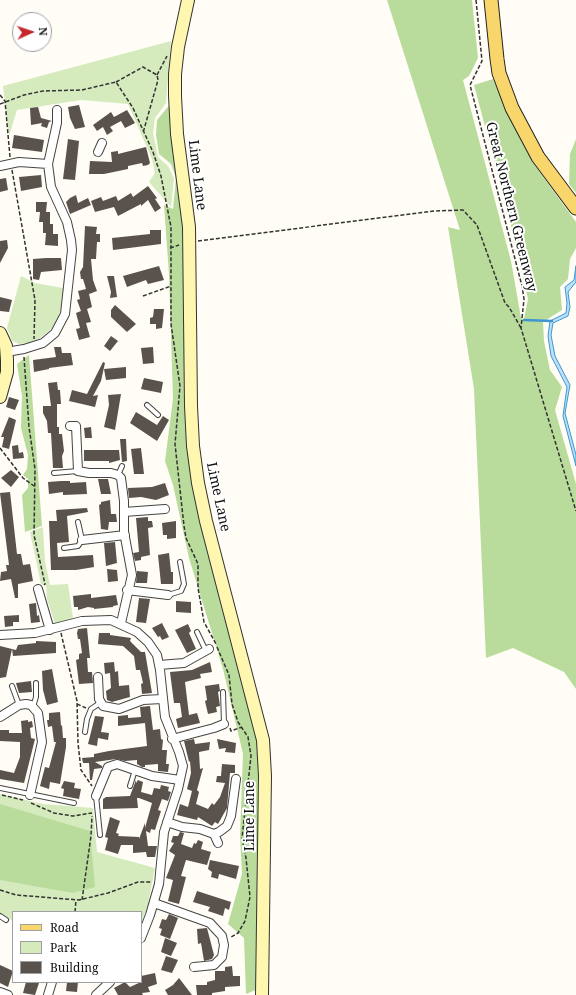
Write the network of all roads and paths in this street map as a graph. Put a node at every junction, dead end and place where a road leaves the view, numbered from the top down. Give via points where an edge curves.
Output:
1 (188, 0) edge
2 (476, 0) edge
3 (491, 0) edge
4 (116, 82) junction
5 (0, 95) edge
6 (5, 101) junction
7 (0, 104) edge
8 (57, 110) dead end
9 (143, 133) junction
10 (102, 143) dead end
11 (98, 152) dead end
12 (48, 164) junction
13 (0, 166) edge
14 (576, 208) edge
15 (189, 242) junction
16 (169, 248) junction
17 (172, 285) junction
18 (143, 296) dead end
19 (521, 328) junction
20 (0, 332) edge
21 (6, 352) junction
22 (0, 397) edge
23 (147, 404) dead end
24 (158, 415) dead end
25 (70, 426) dead end
26 (0, 448) edge
27 (122, 466) dead end
28 (78, 471) junction
29 (54, 473) dead end
30 (118, 475) junction
31 (34, 486) dead end
32 (164, 509) dead end
33 (576, 511) edge
34 (124, 512) junction
35 (78, 522) dead end
36 (125, 535) junction
37 (82, 540) junction
38 (64, 548) dead end
39 (180, 562) dead end
40 (38, 589) dead end
41 (127, 590) junction
42 (168, 595) joint
43 (121, 623) junction
44 (59, 627) junction
45 (50, 630) junction
46 (197, 632) dead end
47 (0, 635) edge
48 (207, 650) joint
49 (159, 665) junction
50 (98, 677) dead end
51 (36, 683) dead end
52 (12, 686) dead end
53 (223, 692) dead end
54 (162, 699) junction
55 (100, 703) junction
56 (77, 704) junction
57 (20, 705) junction
58 (33, 707) junction
59 (90, 711) junction
60 (0, 717) edge
61 (224, 724) junction
62 (242, 727) junction
63 (86, 732) dead end
64 (172, 739) junction
65 (135, 770) junction
66 (180, 780) junction
67 (236, 780) dead end
68 (130, 786) dead end
69 (0, 788) edge
70 (0, 795) edge
71 (30, 795) junction
72 (96, 796) junction
73 (74, 803) dead end
74 (92, 813) junction
75 (167, 822) junction
76 (214, 834) junction
77 (100, 835) dead end
78 (218, 843) dead end
79 (159, 880) junction
80 (0, 890) edge
81 (76, 900) junction
82 (82, 900) junction
83 (154, 903) junction
84 (75, 911) edge
85 (0, 916) edge
86 (6, 920) dead end
87 (142, 935) edge
88 (223, 939) junction
89 (194, 967) dead end
90 (52, 983) edge
91 (109, 983) edge
92 (0, 992) edge
93 (99, 994) edge
94 (8, 995) edge
95 (48, 995) edge
96 (262, 995) edge

1 - 15 street, Lime Lane via 178,47 175,96
2 - 19 path, Great Northern Greenway via 482,61 470,85 522,286 524,299
3 - 14 main road via 497,58 512,108 538,157
4 - 6 path via 82,90 43,91
4 - 9 path via 133,108
4 - 9 path via 143,67 157,75 158,80
5 - 6 path
6 - 7 path
8 - 12 street via 57,123
9 - 16 path via 161,176 170,227
10 - 11 street
12 - 13 street via 19,162
12 - 21 street via 51,187 67,222 71,240 65,314 55,333 44,343
15 - 16 path
15 - 19 path via 434,211 463,210 477,225 505,303
15 - 96 street, Lime Lane via 191,406 198,483 262,740 265,776
16 - 17 path
17 - 18 path
17 - 62 path via 171,324 180,386 175,444 184,526 186,538 198,564 198,588 204,622 223,658 229,675 232,704
19 - 33 path, Great Northern Greenway
20 - 21 street
21 - 22 street via 7,372
23 - 24 lane
25 - 28 street via 76,426
26 - 31 path via 23,478
27 - 30 lane
28 - 29 lane
28 - 30 street
30 - 34 street via 121,478
32 - 34 street
34 - 36 street
35 - 37 lane
36 - 37 street
36 - 41 street via 132,575
37 - 38 lane via 78,546
39 - 42 lane via 184,584 181,591
40 - 45 street
41 - 42 street
41 - 43 street
43 - 44 street via 97,619
43 - 49 street via 148,642 157,655
44 - 45 street
44 - 56 path
45 - 47 street
46 - 48 lane
48 - 49 street via 184,662
49 - 54 street
50 - 55 street
51 - 58 lane
52 - 57 lane
53 - 61 lane
54 - 55 street via 143,700 119,709
54 - 64 street
55 - 59 lane
56 - 59 path
56 - 72 path via 81,770
57 - 58 street
57 - 60 street
58 - 71 street via 40,719 42,742
59 - 63 lane
61 - 62 path via 228,722 230,731
61 - 64 street
62 - 88 path via 248,737 251,756 242,838 250,897 245,921 238,932
64 - 66 street via 181,758
65 - 66 street via 152,776
65 - 68 lane
65 - 72 street via 117,764 108,767
66 - 75 street
67 - 76 street via 235,798 227,826
69 - 71 lane
70 - 74 path via 73,816
71 - 73 lane
72 - 74 path
72 - 77 lane
74 - 82 path
75 - 76 street
75 - 79 street
76 - 78 street
79 - 82 path via 138,882
79 - 83 street
80 - 81 path via 16,895
81 - 82 path
81 - 84 path
83 - 87 street
83 - 88 street via 210,923 217,928
85 - 86 lane
88 - 89 street via 222,957 214,965
90 - 95 street
91 - 93 street
92 - 94 street

